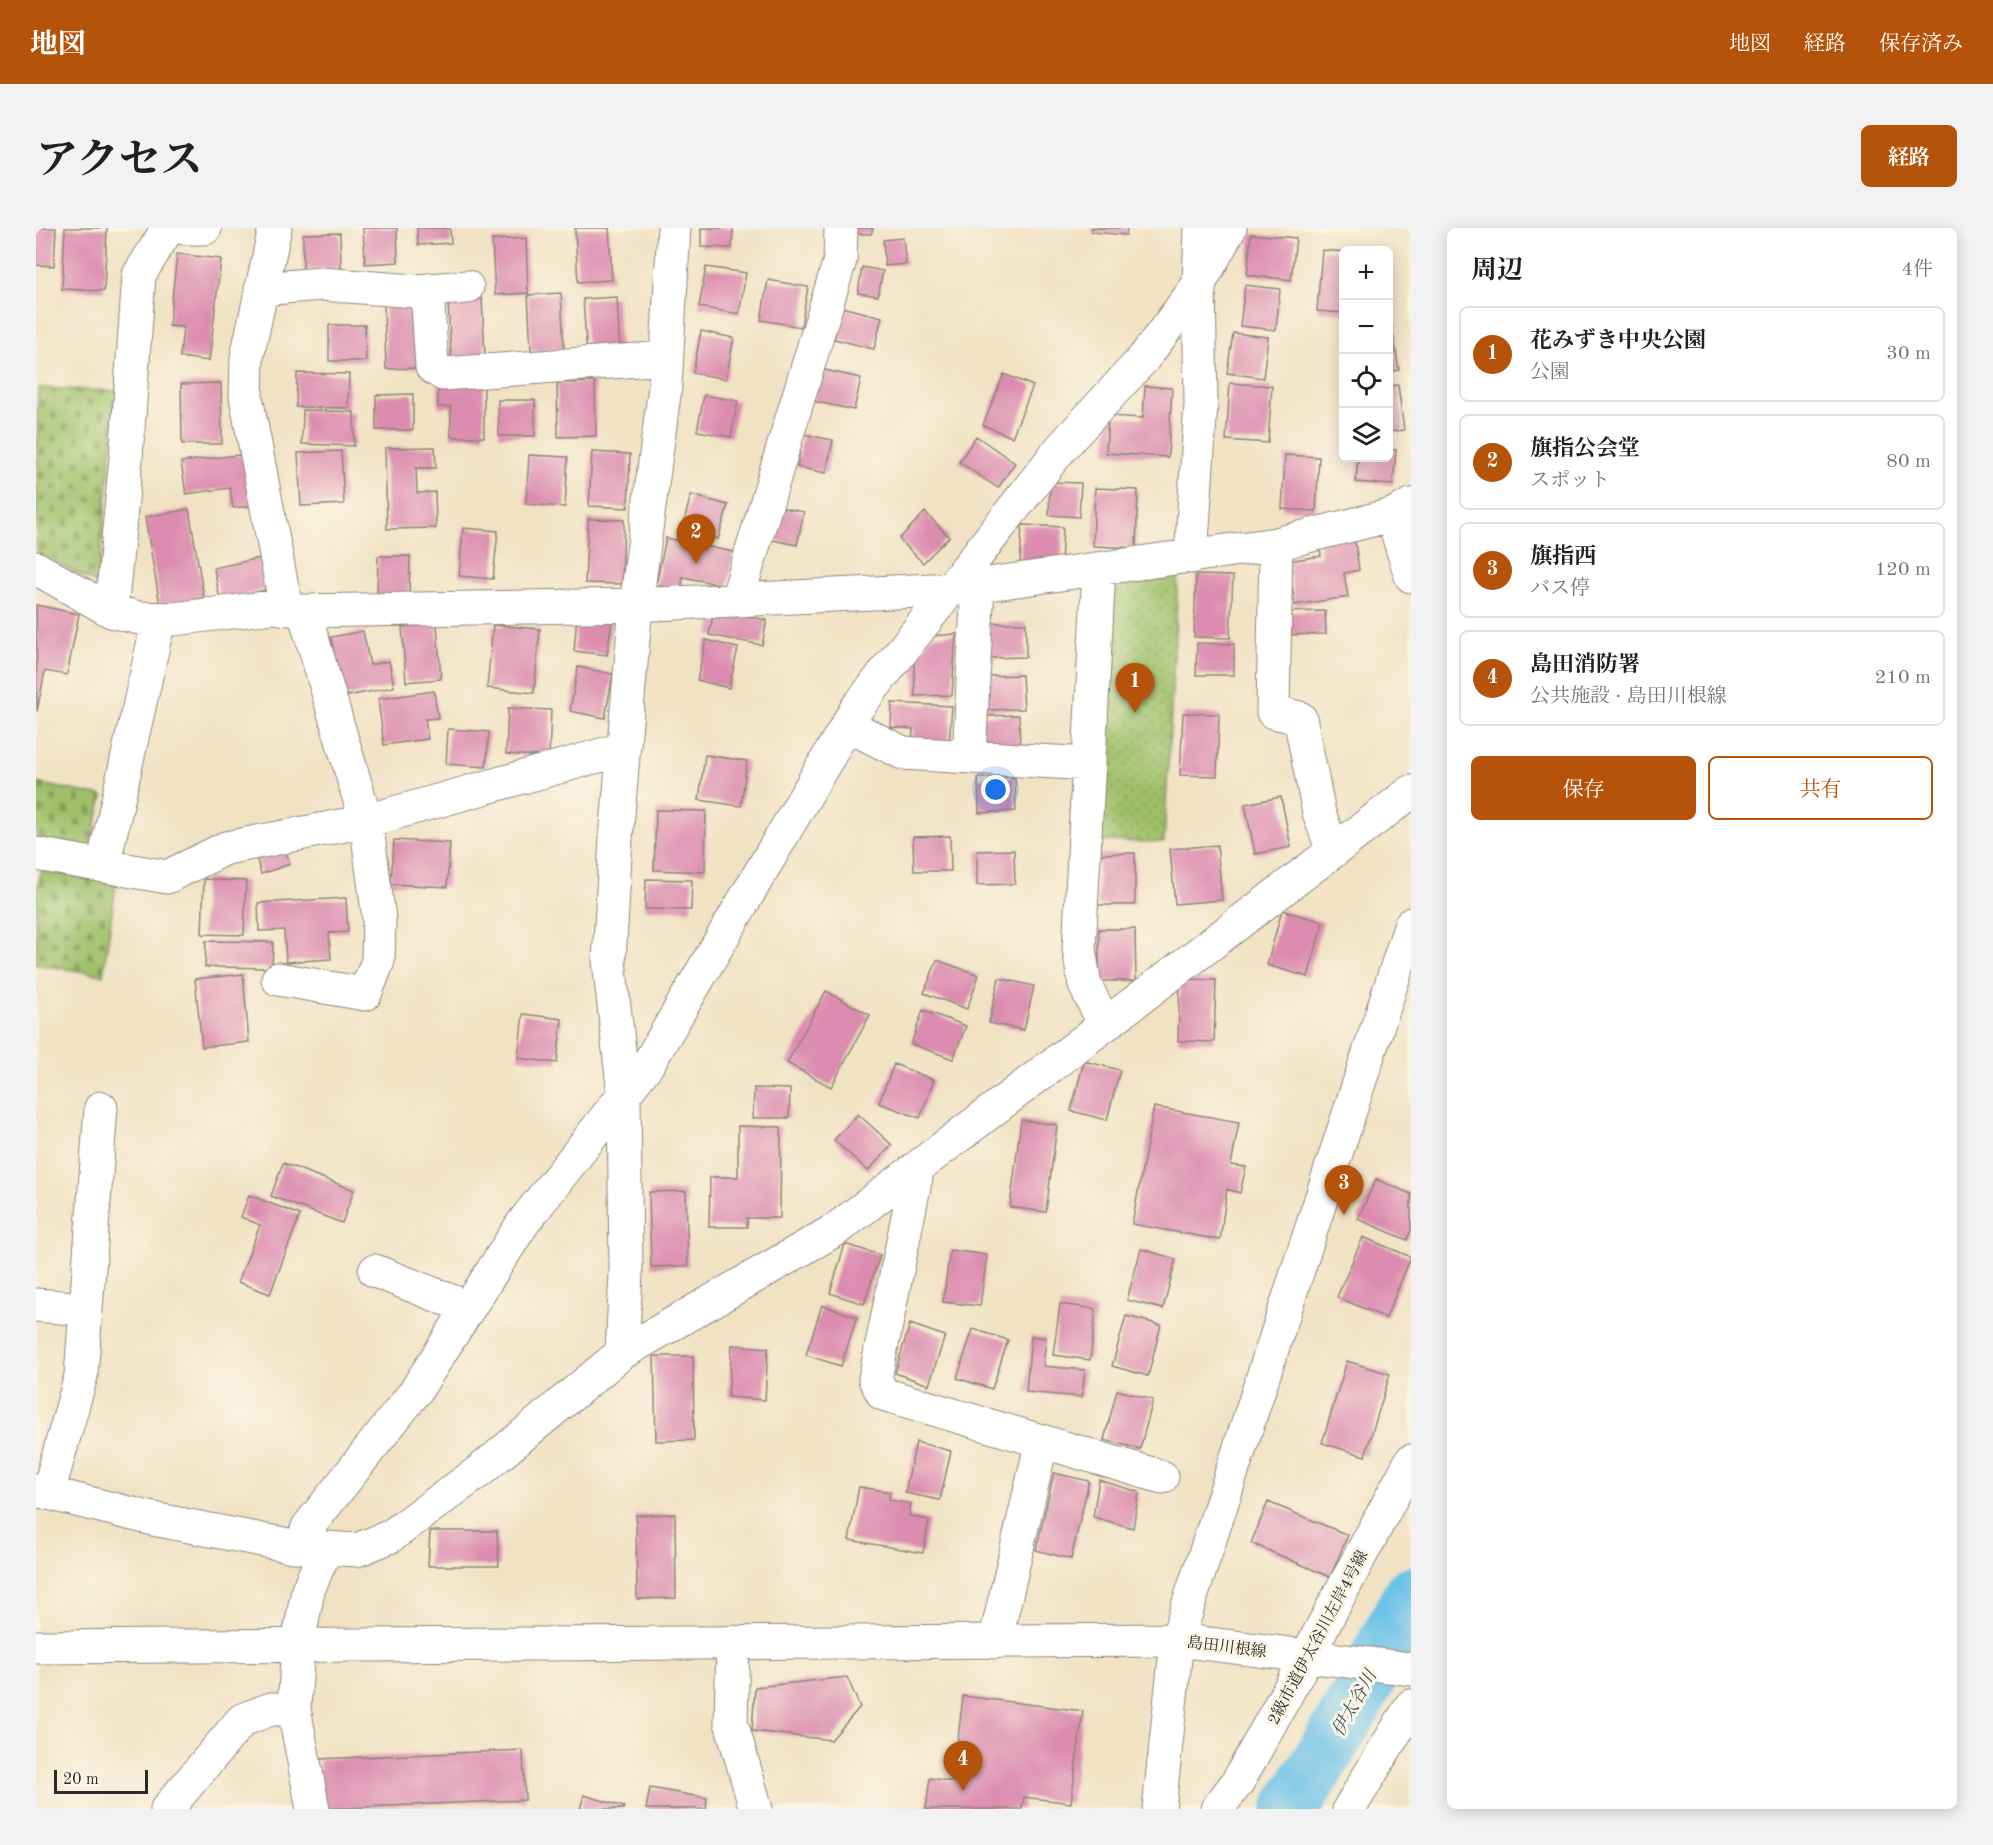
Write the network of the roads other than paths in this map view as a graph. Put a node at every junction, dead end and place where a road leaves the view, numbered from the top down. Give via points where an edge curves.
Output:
1 (168, 228) edge
2 (184, 228) edge
3 (205, 228) edge
4 (275, 228) edge
5 (674, 228) edge
6 (841, 228) edge
7 (1202, 228) edge
8 (1230, 228) edge
9 (1199, 284) junction
10 (467, 287) dead end
11 (261, 289) junction
12 (427, 290) junction
13 (666, 358) junction
14 (1402, 510) edge
15 (1276, 544) junction
16 (1191, 557) junction
17 (36, 568) edge
18 (1099, 569) junction
19 (1411, 576) edge
20 (965, 587) junction
21 (737, 600) junction
22 (636, 605) junction
23 (295, 610) junction
24 (111, 611) junction
25 (159, 619) junction
26 (847, 725) junction
27 (623, 749) junction
28 (969, 757) junction
29 (1089, 764) junction
30 (1411, 792) edge
31 (366, 821) junction
32 (1333, 851) junction
33 (36, 854) edge
34 (103, 866) junction
35 (1411, 924) edge
36 (278, 979) dead end
37 (1105, 1025) junction
38 (624, 1095) junction
39 (101, 1108) dead end
40 (918, 1167) junction
41 (375, 1271) dead end
42 (36, 1305) edge
43 (469, 1308) junction
44 (86, 1309) junction
45 (622, 1353) junction
46 (1042, 1441) junction
47 (1411, 1461) edge
48 (1162, 1477) dead end
49 (42, 1491) edge
50 (314, 1548) junction
51 (1177, 1640) junction
52 (734, 1642) junction
53 (994, 1642) junction
54 (298, 1644) junction
55 (36, 1647) edge
56 (1311, 1655) junction
57 (1411, 1669) edge
58 (1411, 1706) edge
59 (294, 1709) junction
60 (167, 1809) edge
61 (313, 1809) edge
62 (756, 1809) edge
63 (1159, 1809) edge
64 (1217, 1809) edge
65 (1349, 1809) edge

1 - 24 street via 139,275
2 - 3 street
4 - 11 street
5 - 13 street
6 - 21 street via 840,260
7 - 9 street
8 - 9 street
9 - 16 street via 1201,404
9 - 20 street via 1144,358 1061,448
10 - 12 street
11 - 12 street via 321,284
11 - 23 street via 247,357 246,397
12 - 13 street via 432,367 443,374
13 - 22 street
14 - 15 street
14 - 19 street
15 - 16 street
15 - 32 street via 1273,712 1300,718 1319,813
16 - 18 street
17 - 24 street
18 - 20 street
18 - 29 street
20 - 21 street
20 - 26 street via 857,708
20 - 28 street
21 - 22 street
22 - 23 street
22 - 27 street
23 - 25 street via 272,607
23 - 31 street
24 - 25 street
25 - 34 street
26 - 28 street via 903,753
26 - 38 street via 648,1064
27 - 31 street
27 - 38 street via 609,961
28 - 29 street
29 - 37 street via 1079,949 1085,984
30 - 32 street
31 - 34 street via 226,848 167,877
31 - 36 street via 379,919 378,961 365,994
32 - 37 street
33 - 34 street
35 - 51 street
37 - 40 street
38 - 43 street via 523,1223
38 - 45 street via 626,1272
39 - 44 street
40 - 45 street via 835,1230
40 - 46 street via 875,1379 883,1394
41 - 43 street
42 - 44 street
43 - 50 street via 415,1392 308,1527
44 - 49 street via 81,1376
45 - 50 street via 481,1470 391,1536 357,1550
46 - 48 street
46 - 53 street
47 - 56 street, 2級市道伊太谷川左岸4号線
49 - 50 street via 153,1519
50 - 54 street
51 - 53 street
51 - 56 street, 島田川根線
51 - 63 street, 島田川根線
52 - 53 street
52 - 54 street
52 - 62 street via 731,1722
54 - 55 street
54 - 59 street
56 - 57 street, 島田川根線
56 - 64 street, 2級市道伊太谷川左岸4号線 via 1237,1783
58 - 65 street
59 - 60 street via 271,1708 242,1720
59 - 61 street

